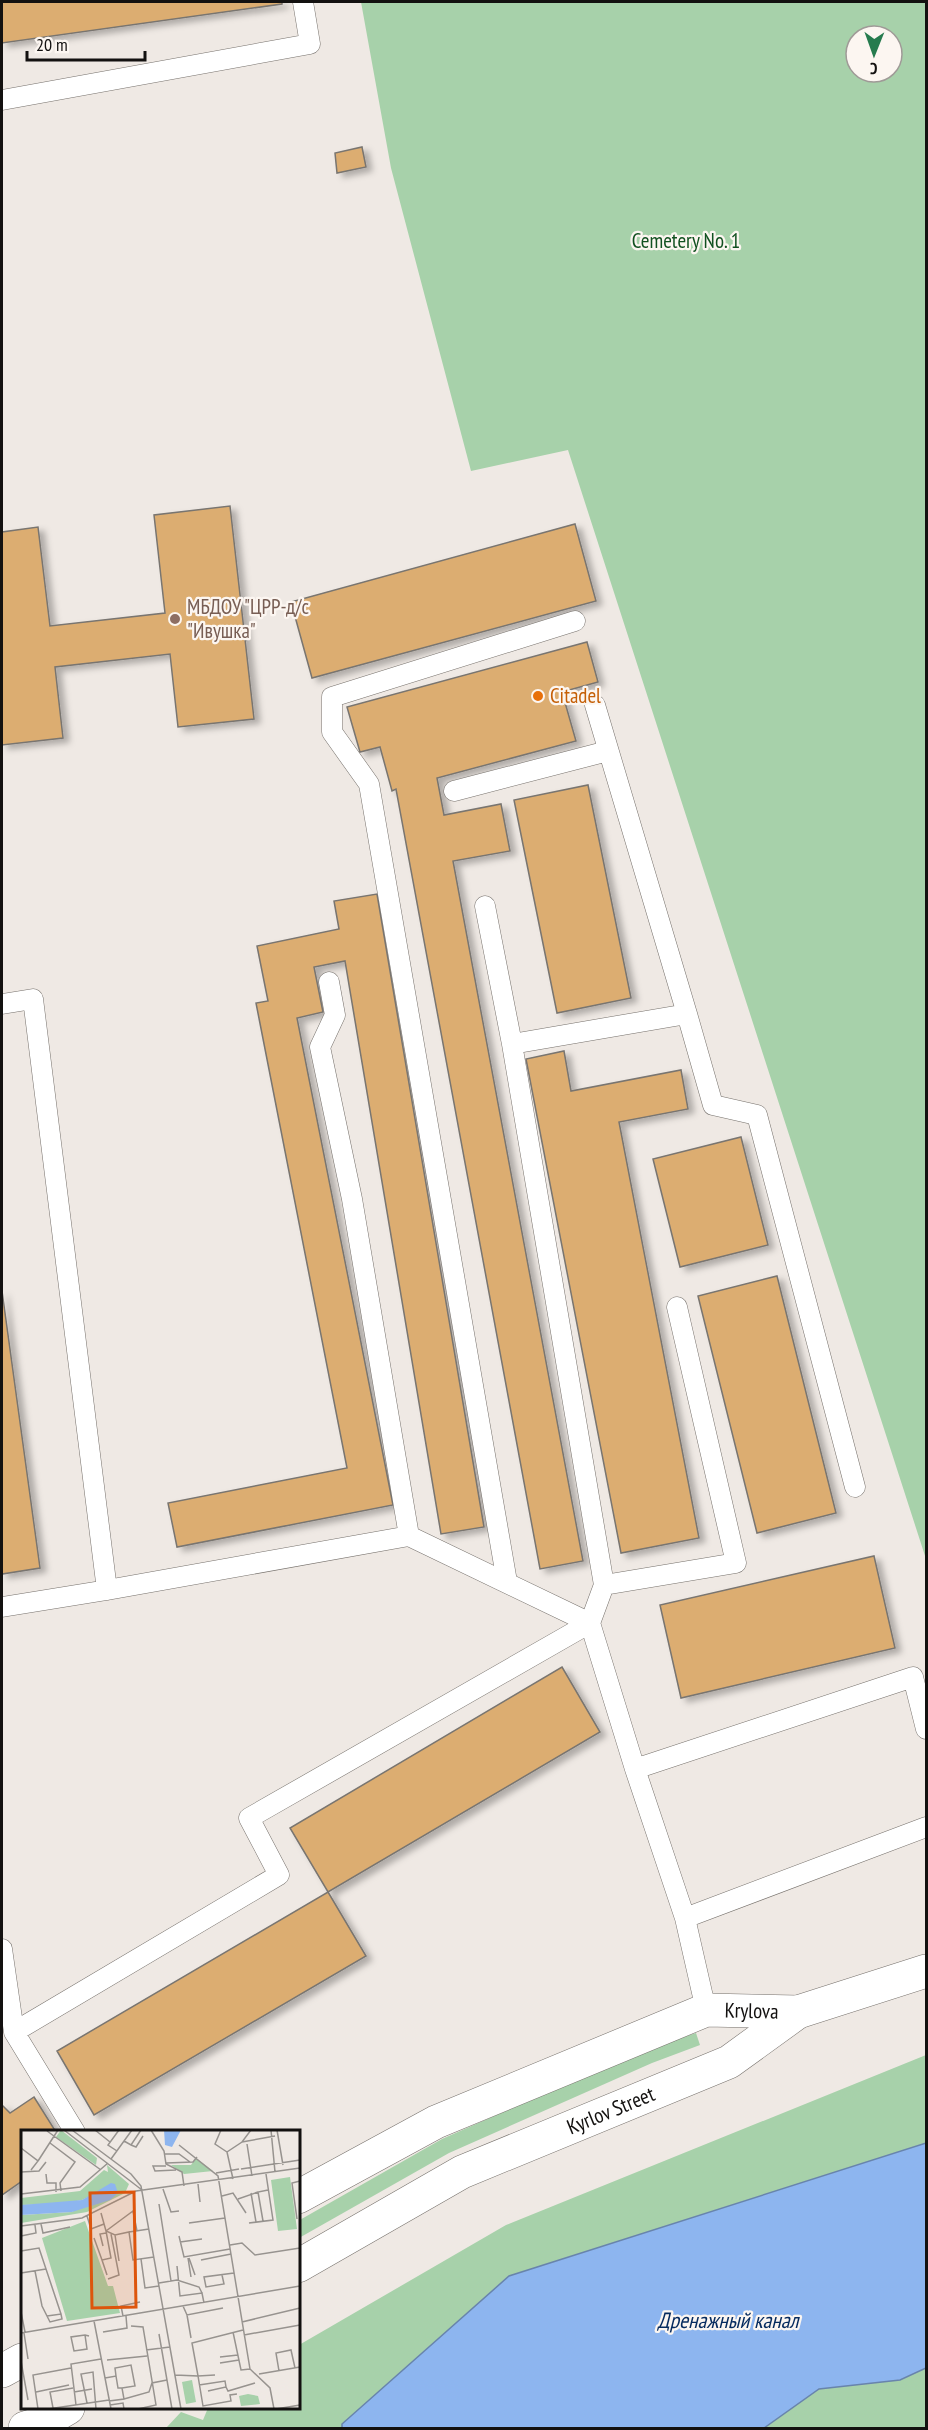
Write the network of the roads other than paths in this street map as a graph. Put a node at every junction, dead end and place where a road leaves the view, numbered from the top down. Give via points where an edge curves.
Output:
1 (303, 2) edge
2 (2, 100) edge
3 (575, 621) dead end
4 (595, 705) dead end
5 (608, 751) junction
6 (454, 791) dead end
7 (485, 906) dead end
8 (329, 982) dead end
9 (2, 1004) edge
10 (687, 1014) junction
11 (512, 1044) junction
12 (676, 1307) dead end
13 (855, 1487) dead end
14 (409, 1536) junction
15 (507, 1582) junction
16 (604, 1585) junction
17 (107, 1590) junction
18 (2, 1607) edge
19 (590, 1623) junction
20 (927, 1728) edge
21 (635, 1769) junction
22 (927, 1827) edge
23 (684, 1918) junction
24 (2, 1949) edge
25 (927, 1971) edge
26 (706, 2010) junction
27 (798, 2012) junction
28 (14, 2032) junction
29 (74, 2130) edge
30 (300, 2196) edge
31 (300, 2265) edge

1 - 2 lane via 310,44
3 - 15 lane via 333,697 332,732 369,784
4 - 5 lane
5 - 6 lane
5 - 10 lane
7 - 11 lane
8 - 14 lane via 336,1015 320,1047 352,1199
9 - 17 lane via 33,999
10 - 11 lane
10 - 13 lane via 713,1105 757,1114
11 - 16 lane
12 - 16 lane via 736,1563
14 - 15 lane
14 - 17 lane
15 - 19 lane
16 - 19 lane
17 - 18 lane
19 - 21 lane
19 - 28 lane via 249,1818 279,1875
20 - 21 lane via 913,1677
21 - 23 lane
22 - 23 lane
23 - 26 lane
24 - 28 lane
25 - 27 main road, Kyrlov Street
26 - 27 main road, Krylova
26 - 30 main road via 436,2122
27 - 31 main road, Kyrlov Street via 729,2062 462,2172
28 - 29 lane

